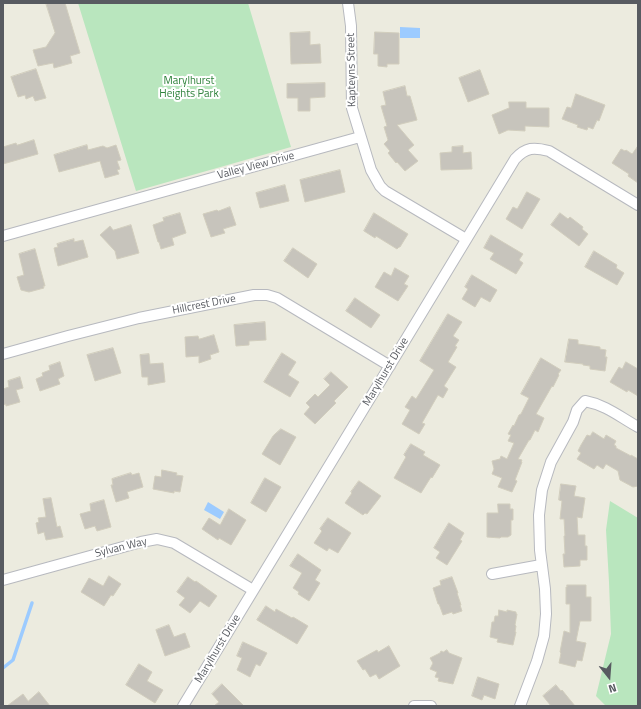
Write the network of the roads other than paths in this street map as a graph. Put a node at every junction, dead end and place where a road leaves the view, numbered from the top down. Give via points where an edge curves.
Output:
1 (348, 3) edge
2 (360, 137) junction
3 (638, 205) edge
4 (3, 236) edge
5 (466, 239) junction
6 (3, 354) edge
7 (390, 366) junction
8 (638, 427) edge
9 (541, 565) junction
10 (492, 574) dead end
11 (3, 580) edge
12 (253, 590) junction
13 (183, 706) edge
14 (414, 706) edge
15 (431, 706) edge
16 (520, 706) edge

1 - 2 street, Kapteyns Street via 351,26 352,108
2 - 4 street, Valley View Drive
2 - 5 street via 371,170 385,191
3 - 5 street, Marylhurst Drive via 555,154 540,148 530,149 521,152 515,158
5 - 7 street, Marylhurst Drive
6 - 7 street, Hillcrest Drive via 139,318 254,295 267,295 277,298
7 - 12 street, Marylhurst Drive
8 - 9 street via 593,402 585,401 577,410 551,462 542,490 539,516
9 - 10 street
9 - 16 street via 546,589 544,638
11 - 12 street, Sylvan Way via 141,542 157,540 174,542
12 - 13 street, Marylhurst Drive
14 - 15 street

